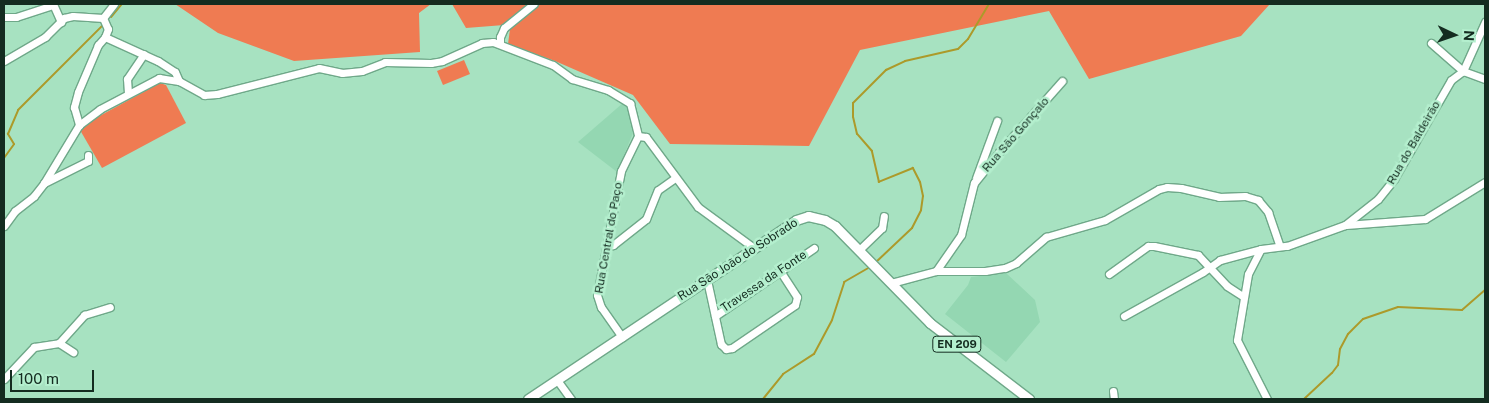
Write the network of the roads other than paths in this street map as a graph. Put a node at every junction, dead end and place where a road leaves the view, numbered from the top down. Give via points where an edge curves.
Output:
1 (52, 4) edge
2 (114, 4) edge
3 (534, 4) edge
4 (4, 17) edge
5 (103, 18) junction
6 (61, 22) junction
7 (1485, 22) edge
8 (105, 37) junction
9 (1431, 43) dead end
10 (500, 44) junction
11 (144, 54) junction
12 (4, 61) edge
13 (1463, 71) junction
14 (1485, 80) edge
15 (179, 81) junction
16 (1062, 81) dead end
17 (128, 93) junction
18 (997, 121) dead end
19 (79, 125) junction
20 (638, 136) junction
21 (88, 155) dead end
22 (675, 178) junction
23 (1485, 182) edge
24 (44, 183) junction
25 (974, 183) junction
26 (884, 216) dead end
27 (1345, 225) junction
28 (4, 226) edge
29 (606, 246) junction
30 (1280, 246) junction
31 (754, 248) junction
32 (814, 248) dead end
33 (1261, 249) junction
34 (859, 250) junction
35 (1210, 266) junction
36 (936, 271) junction
37 (781, 272) junction
38 (1109, 274) dead end
39 (703, 282) junction
40 (891, 283) junction
41 (1244, 297) junction
42 (110, 307) dead end
43 (715, 316) junction
44 (1124, 316) dead end
45 (622, 337) junction
46 (59, 343) junction
47 (73, 352) dead end
48 (4, 379) edge
49 (557, 380) junction
50 (1113, 390) dead end
51 (528, 399) edge
52 (571, 399) edge
53 (1028, 399) edge
54 (1114, 399) edge
55 (1267, 399) edge

1 - 4 street via 16,17
1 - 6 street
2 - 5 street
3 - 10 street via 504,28
5 - 6 street via 73,16
5 - 8 street via 108,29
6 - 12 street via 45,37
7 - 13 street, Rua do Baldeirão
8 - 11 street
8 - 19 street via 98,45 78,92 74,107
9 - 13 street
10 - 15 street via 482,43 431,63 386,62 362,72 342,73 319,68 217,94 204,95
10 - 20 street via 553,65 572,79 630,102
11 - 15 street via 174,72
11 - 17 street via 127,79
13 - 14 street
13 - 27 street, Rua do Baldeirão via 1451,80 1385,191
15 - 17 street via 160,78
16 - 25 street, Rua São Gonçalo
17 - 19 street
18 - 25 street
19 - 24 street
20 - 22 street via 646,137
20 - 29 street, Rua Central do Paço via 621,171
21 - 24 street via 88,161
22 - 29 street via 658,190 646,219 613,246
22 - 31 street via 698,207
23 - 27 street via 1424,219
24 - 28 street
25 - 36 street, Rua São Gonçalo via 961,234
26 - 34 street via 882,228
27 - 30 street, Rua do Baldeirão
29 - 45 street, Rua Central do Paço via 597,295 602,309
30 - 33 street, Rua do Baldeirão
30 - 36 street via 1273,223 1258,200 1167,188 1105,220 1046,237 1016,263 1005,268
31 - 34 main road, Rua São João do Sobrado / EN 209 via 796,220 808,216 835,226
31 - 39 main road, Rua São João do Sobrado / EN 209
32 - 37 street, Travessa da Fonte
33 - 35 street, Rua do Baldeirão via 1220,260
33 - 41 street via 1248,274
34 - 40 main road, Rua São João do Sobrado / EN 209
35 - 38 street via 1198,255 1148,246
35 - 41 street via 1227,286
35 - 44 street, Rua do Baldeirão
36 - 40 street
37 - 43 street, Travessa da Fonte
37 - 43 street via 797,296 795,305 732,348 726,349 721,344
39 - 43 street
39 - 45 main road, Rua São João do Sobrado / EN 209
40 - 53 main road, Rua São João do Sobrado / EN 209 via 930,323
41 - 55 street via 1237,340
42 - 46 street via 84,315
45 - 49 main road, Rua São João do Sobrado / EN 209
46 - 47 street
46 - 48 street via 34,347
49 - 51 main road, Rua São João do Sobrado / EN 209
49 - 52 street
50 - 54 street

